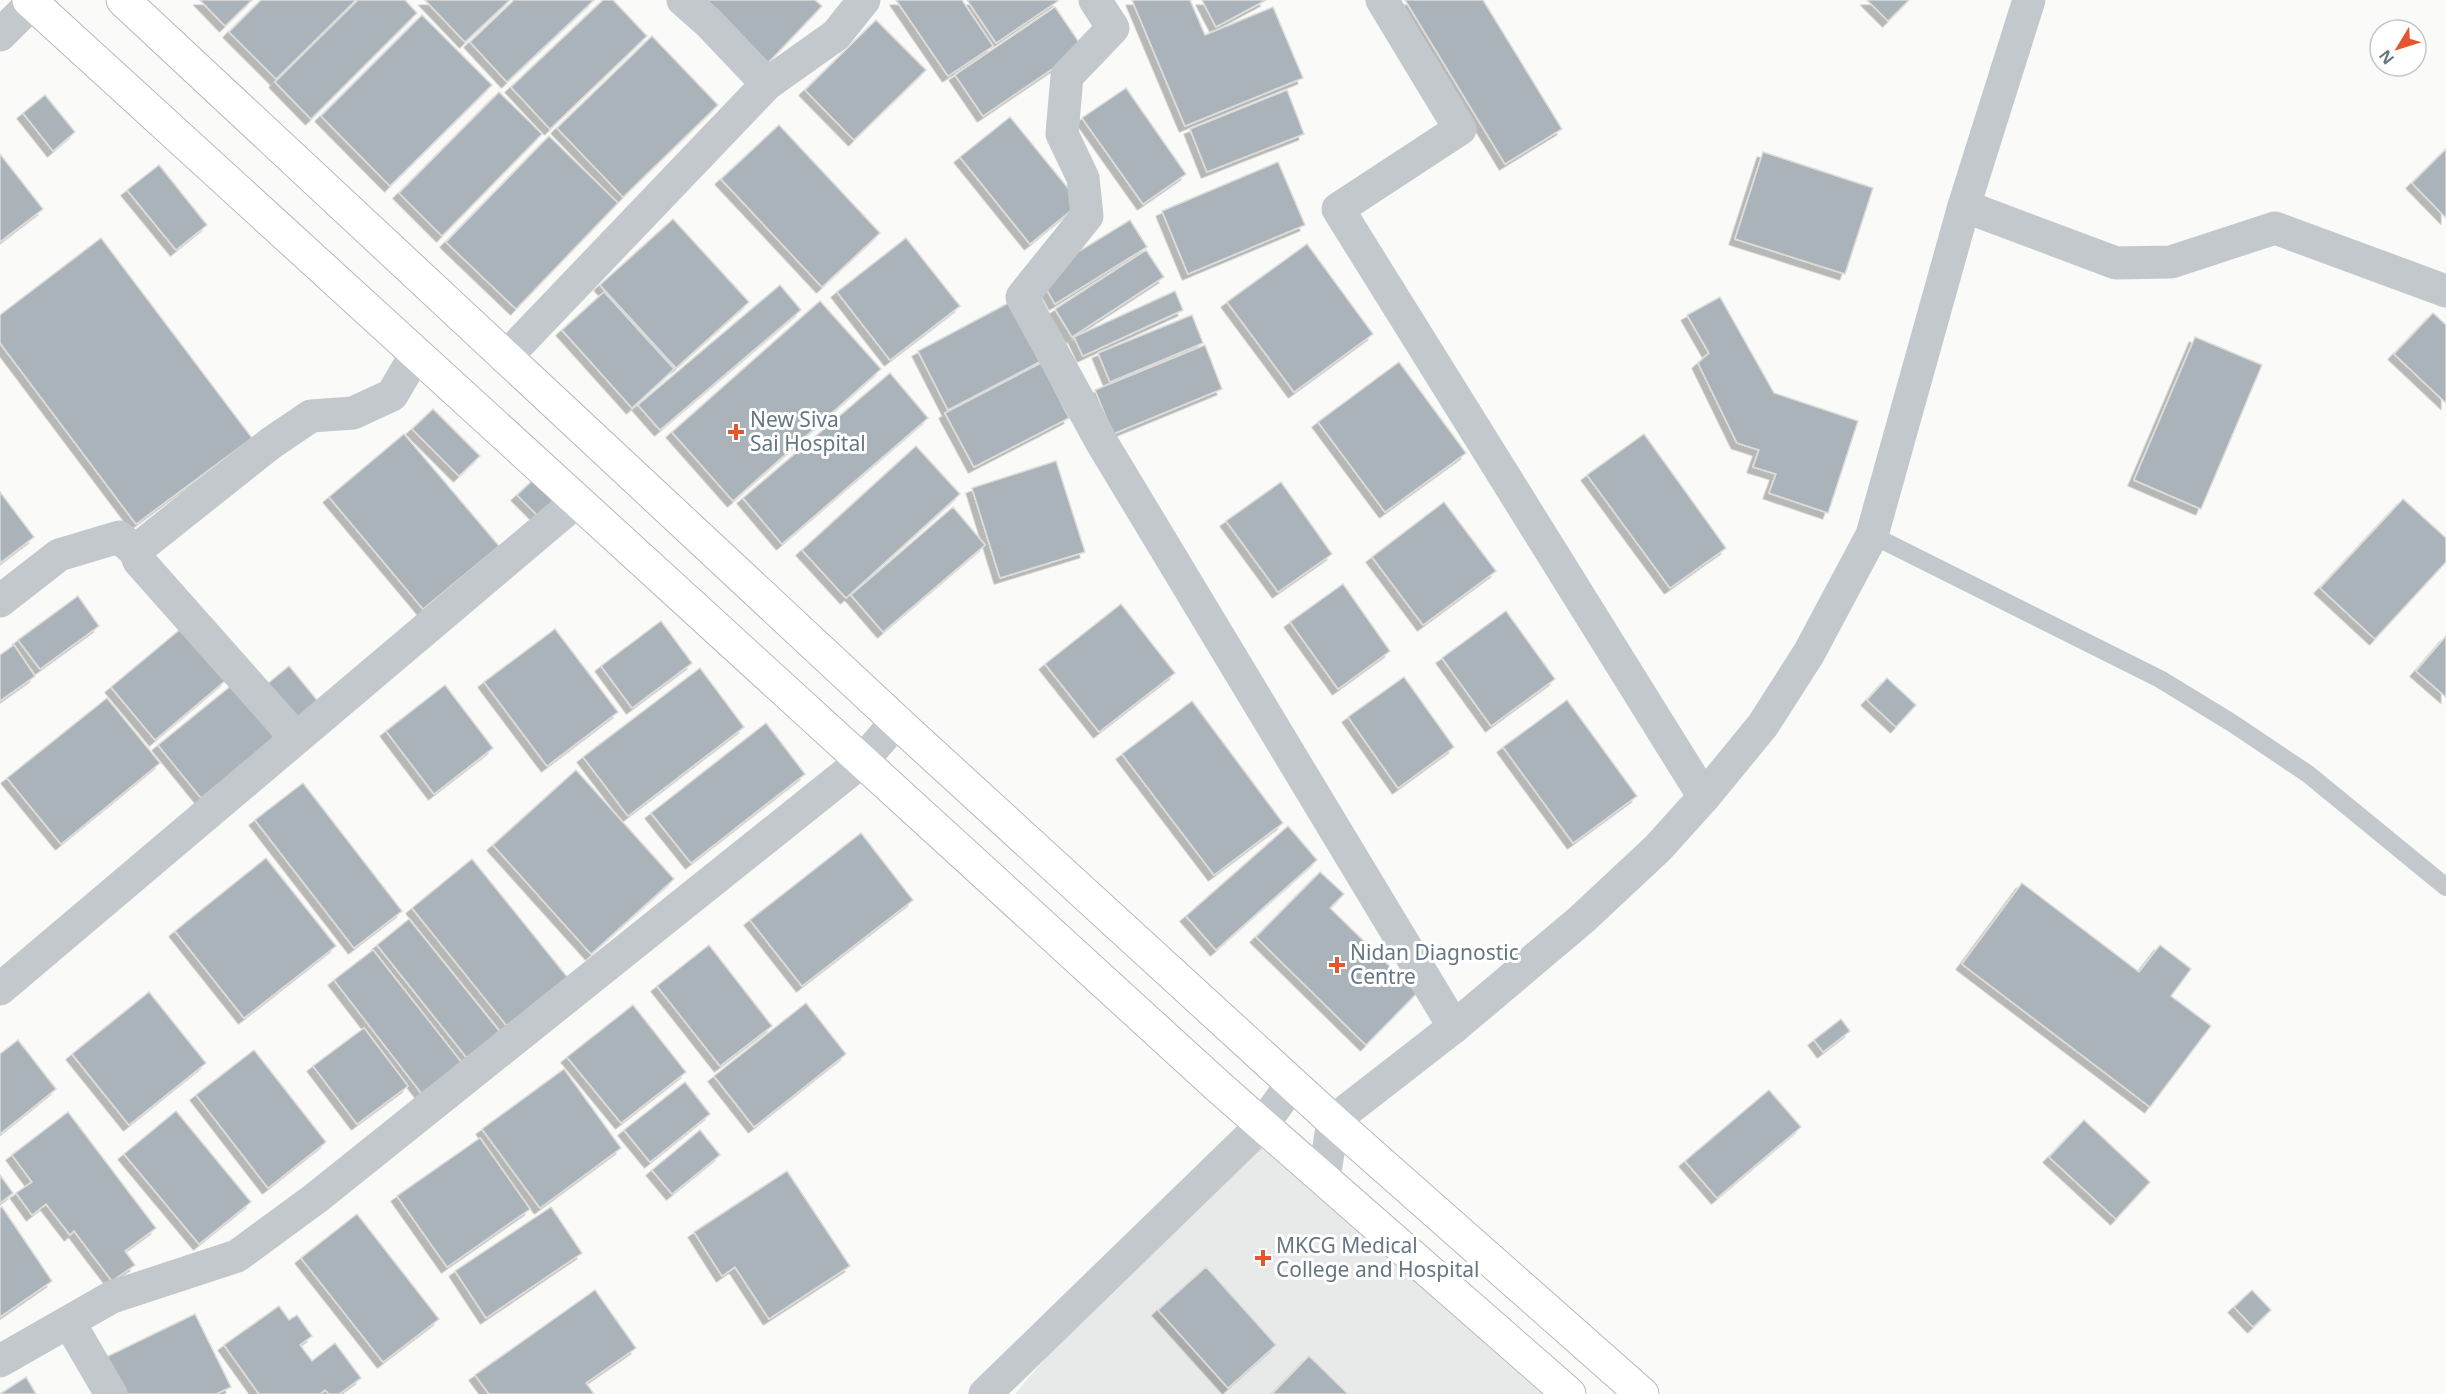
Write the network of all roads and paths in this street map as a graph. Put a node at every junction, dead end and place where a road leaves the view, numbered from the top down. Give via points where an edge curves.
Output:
1 (123, 0) edge
2 (683, 0) edge
3 (864, 0) edge
4 (1095, 0) edge
5 (1382, 0) edge
6 (30, 1) edge
7 (2023, 2) edge
8 (0, 35) edge
9 (767, 84) junction
10 (1964, 206) junction
11 (2446, 291) edge
12 (416, 354) junction
13 (506, 358) junction
14 (577, 501) junction
15 (1872, 535) junction
16 (135, 551) junction
17 (0, 601) edge
18 (897, 721) junction
19 (296, 738) junction
20 (862, 761) junction
21 (1704, 797) junction
22 (2446, 887) edge
23 (0, 989) edge
24 (1454, 1027) junction
25 (1292, 1084) junction
26 (1333, 1121) junction
27 (1263, 1124) junction
28 (1324, 1178) junction
29 (69, 1322) junction
30 (0, 1361) edge
31 (111, 1394) edge
32 (985, 1394) edge
33 (1569, 1394) edge
34 (1642, 1394) edge

1 - 13 highway
2 - 9 street
3 - 9 street via 836,35
4 - 24 street via 1113,28 1067,76 1062,134 1083,178 1086,216 1022,297 1102,443
5 - 21 street via 1460,129 1338,210
6 - 8 street
6 - 12 highway
7 - 10 street
9 - 13 street
10 - 11 street via 2116,263 2171,262 2275,228
10 - 15 street
12 - 14 highway
12 - 16 street via 392,395 354,413 311,416 270,443
13 - 18 highway
14 - 19 street
14 - 20 highway
15 - 21 street via 1844,591 1763,725
15 - 22 lane via 2160,679 2308,774
16 - 17 street via 119,537 59,555
16 - 19 street via 138,561
18 - 20 street
18 - 25 highway
19 - 23 street
20 - 27 highway
20 - 29 street via 316,1198 237,1256 112,1297
21 - 24 street via 1658,848 1581,920
24 - 26 street
25 - 26 highway
25 - 27 street
26 - 28 street
26 - 34 highway
27 - 28 highway
27 - 32 street
28 - 33 highway
29 - 30 street
29 - 31 street

